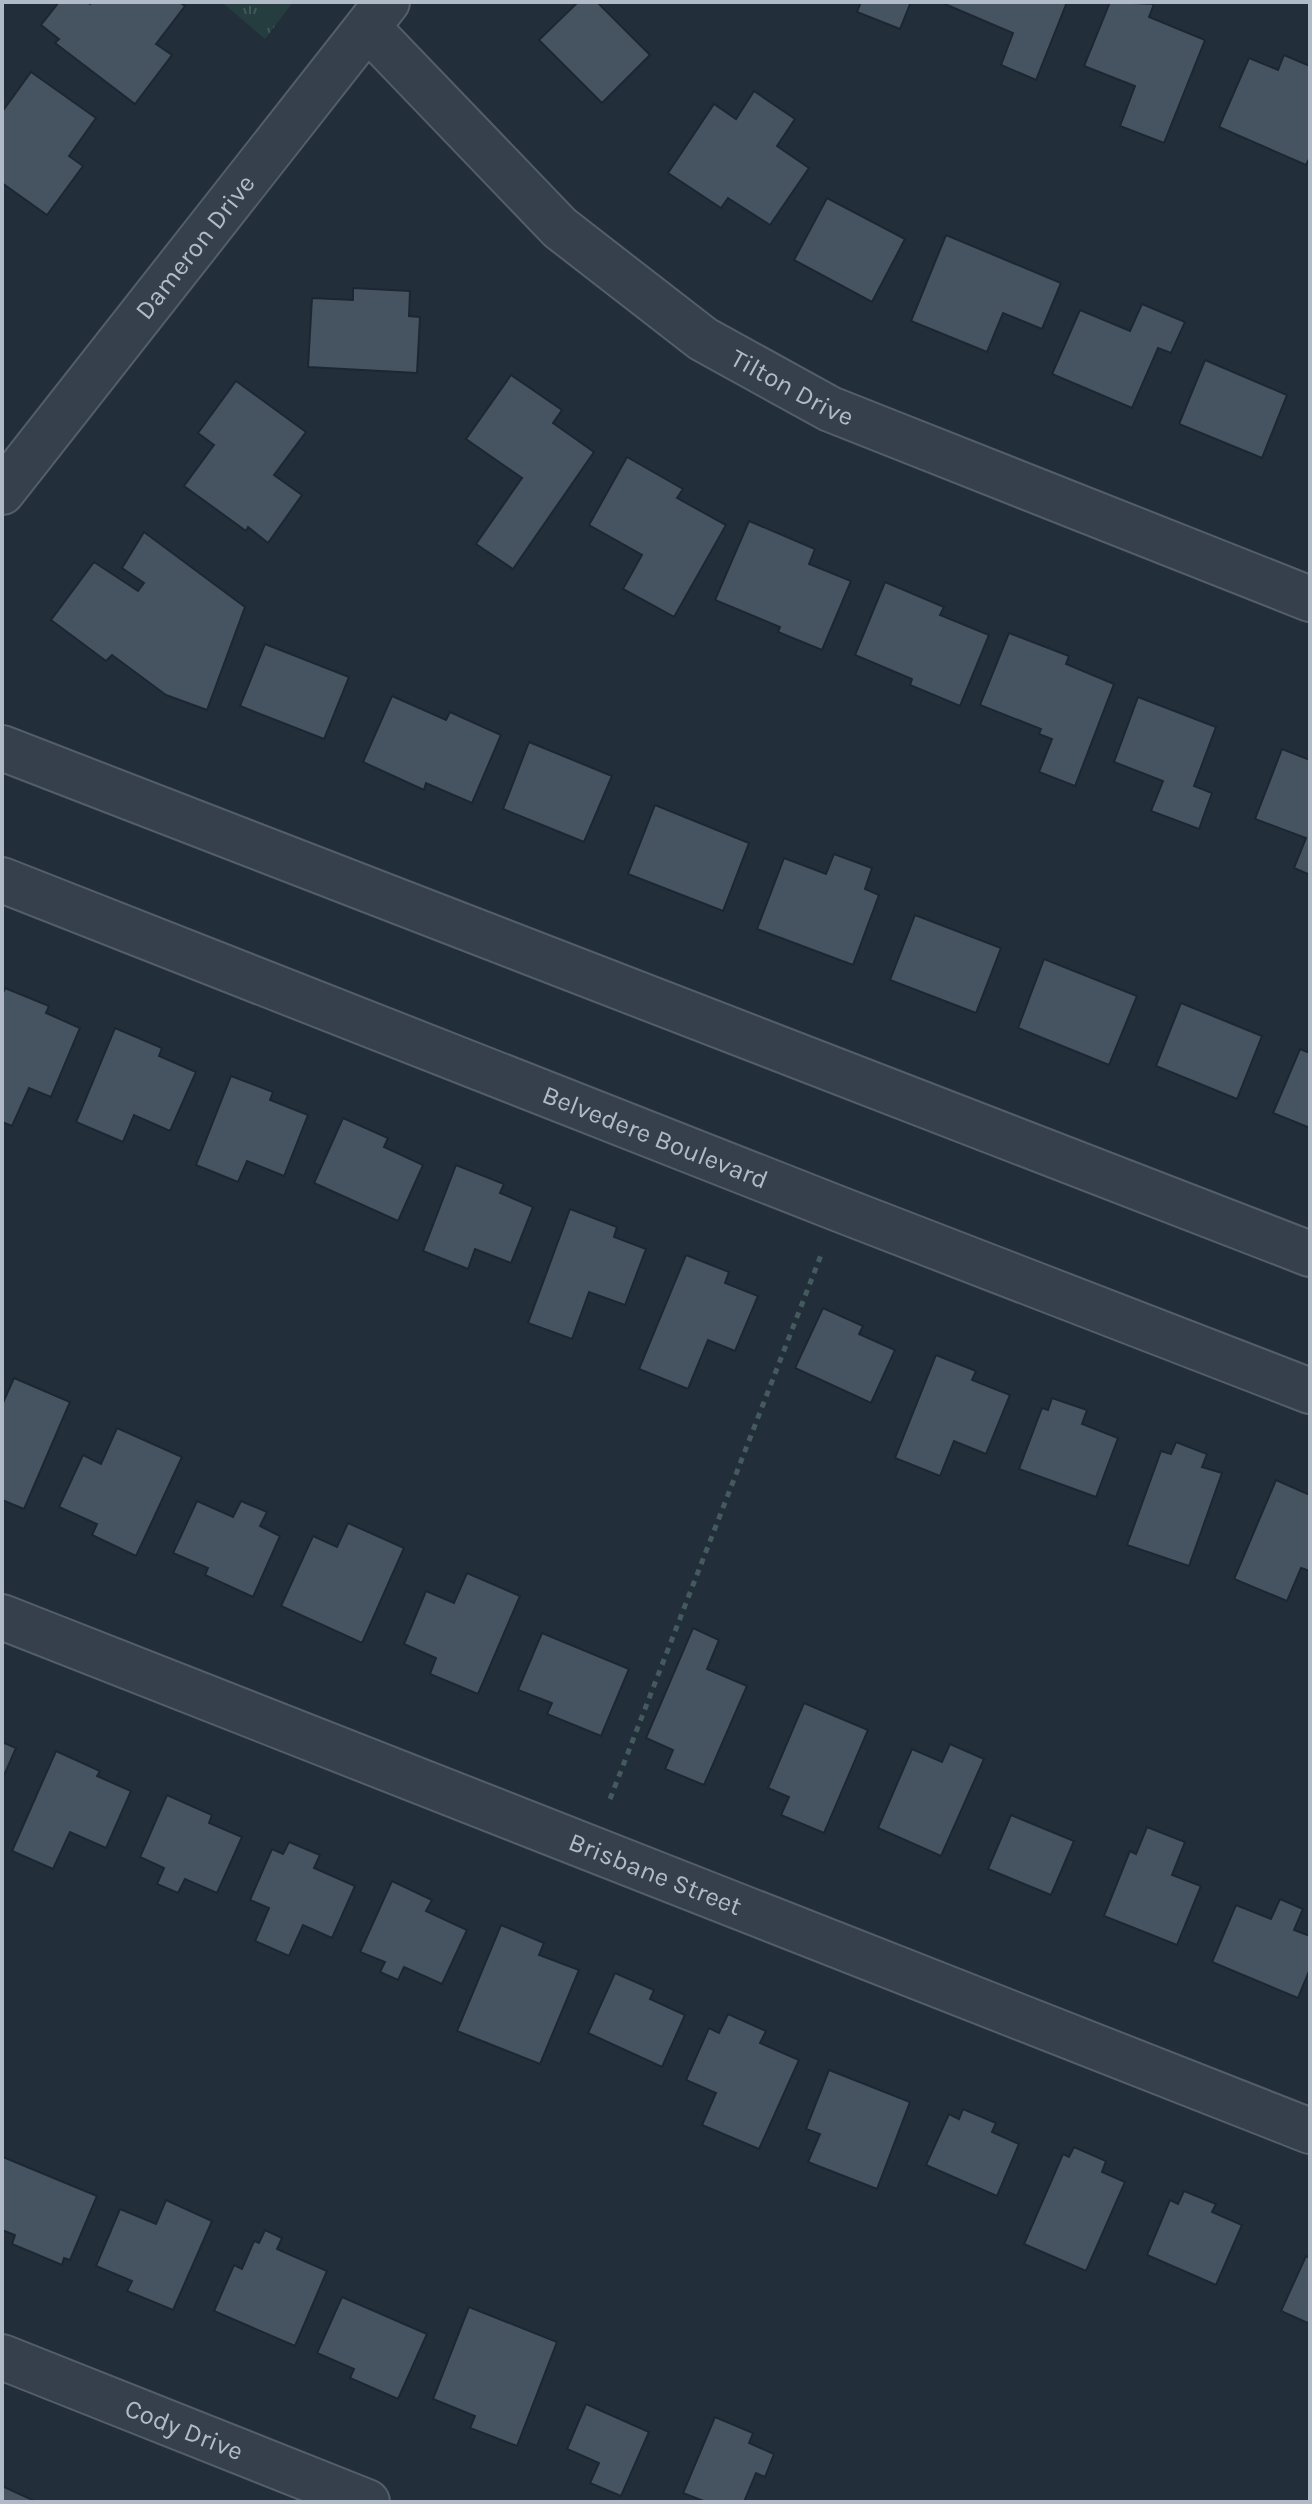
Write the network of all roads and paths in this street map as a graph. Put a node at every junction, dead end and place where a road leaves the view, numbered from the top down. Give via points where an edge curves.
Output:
1 (378, 15) edge
2 (2, 492) edge
3 (1310, 599) edge
4 (2, 748) edge
5 (2, 880) edge
6 (839, 1209) junction
7 (1310, 1254) edge
8 (1310, 1391) edge
9 (2, 1617) edge
10 (610, 1799) dead end
11 (1310, 2131) edge
12 (2, 2357) edge
13 (367, 2502) edge

1 - 2 street, Dameron Drive
1 - 3 street, Tilton Drive via 560,228 703,339 830,409
4 - 7 street
5 - 6 street, Belvedere Boulevard
6 - 8 street, Belvedere Boulevard
6 - 10 path
9 - 11 street, Brisbane Street
12 - 13 street, Cody Drive

